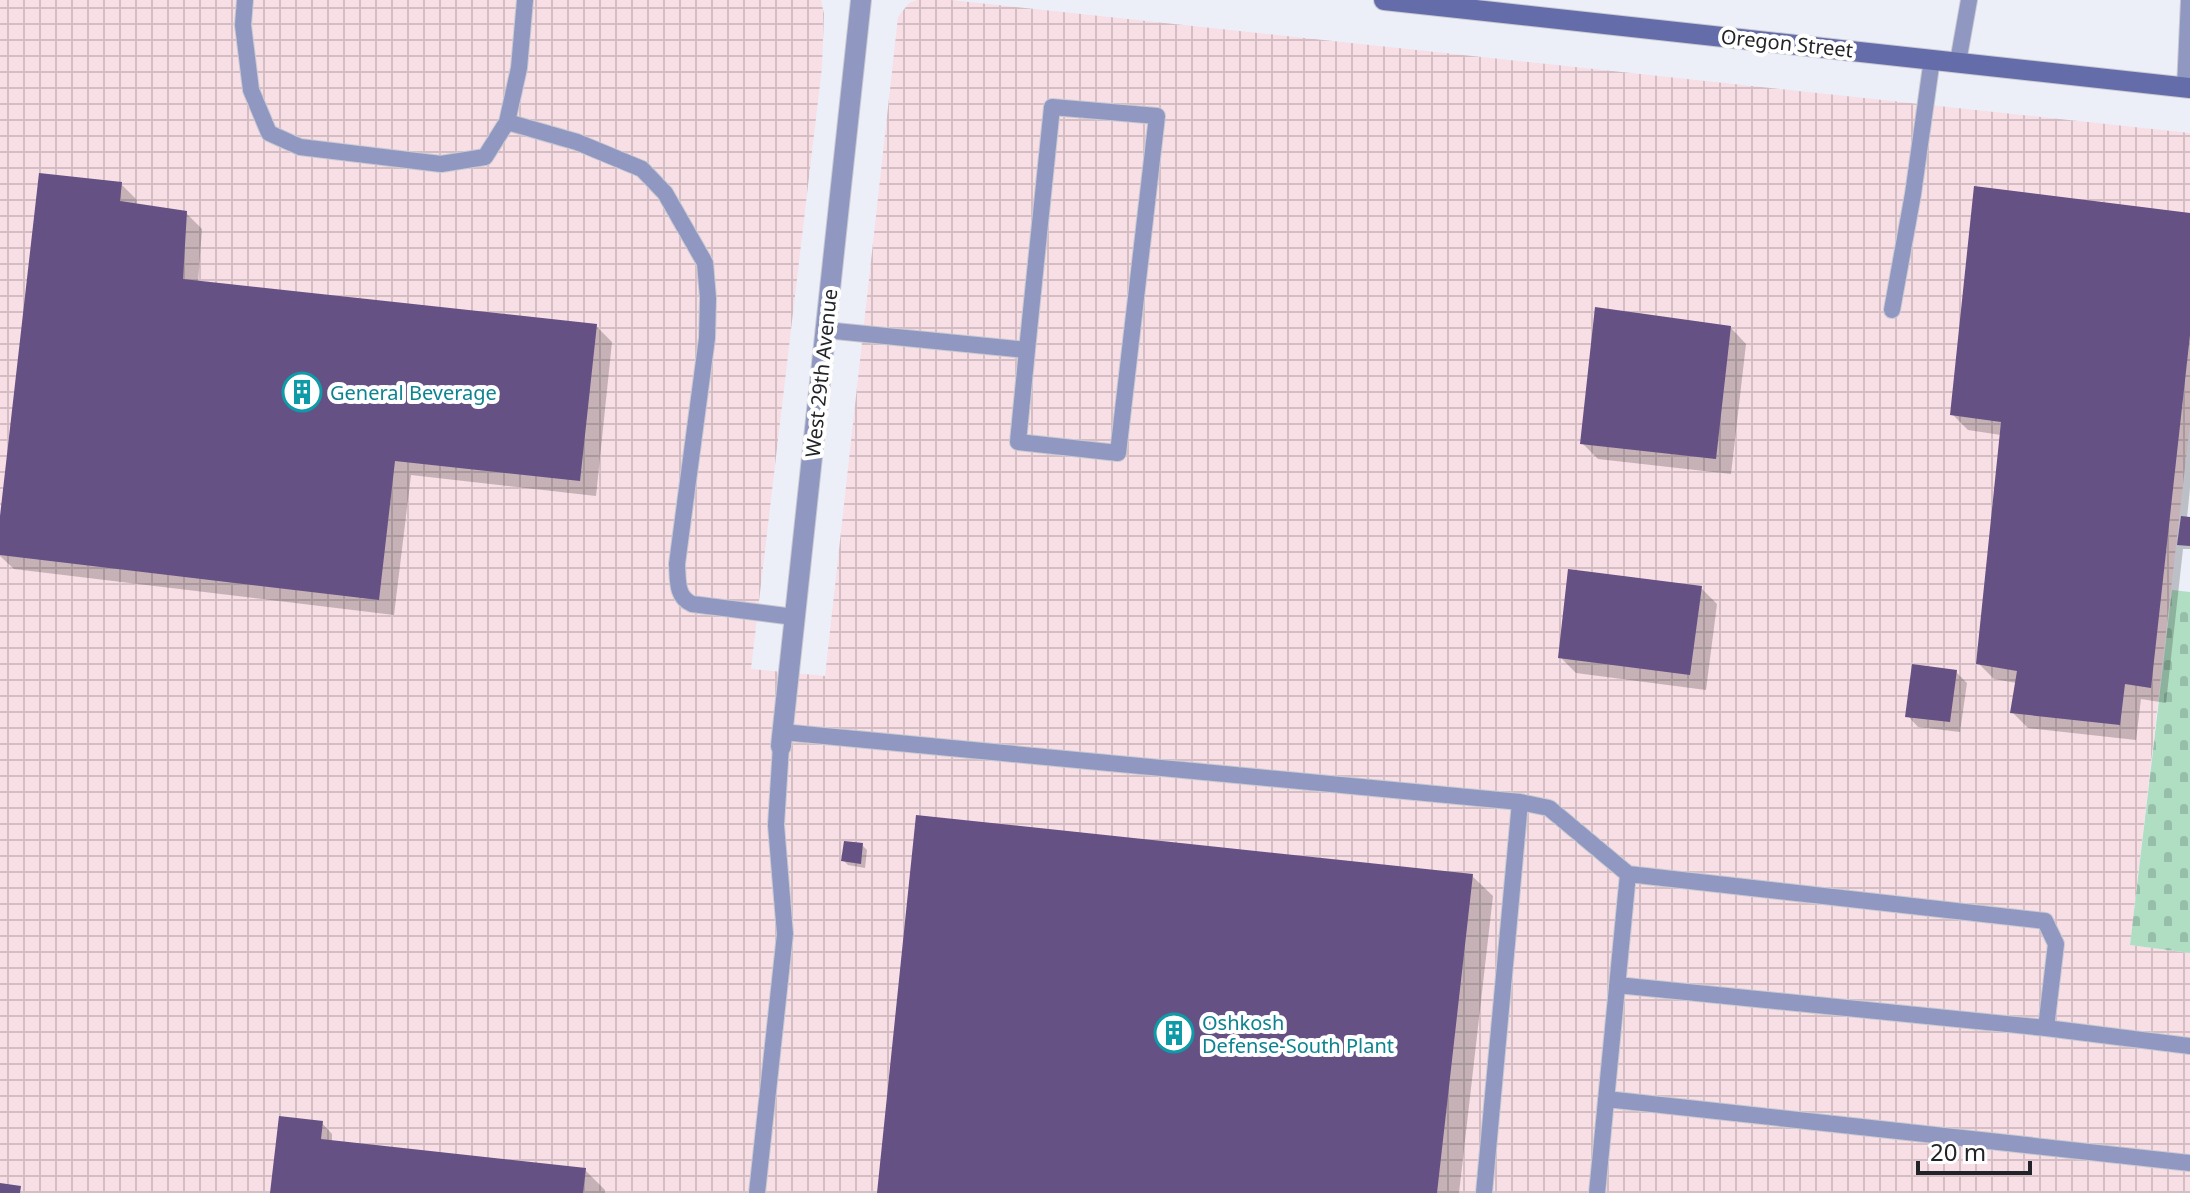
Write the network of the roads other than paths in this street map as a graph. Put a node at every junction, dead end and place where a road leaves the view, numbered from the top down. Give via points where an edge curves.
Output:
1 (245, 0) edge
2 (525, 0) edge
3 (861, 0) edge
4 (1384, 0) edge
5 (1969, 0) edge
6 (2189, 0) edge
7 (1932, 59) junction
8 (1958, 62) junction
9 (2187, 88) edge
10 (507, 122) junction
11 (1892, 310) dead end
12 (825, 330) junction
13 (1027, 350) junction
14 (794, 617) junction
15 (782, 739) junction
16 (1520, 802) junction
17 (1628, 874) junction
18 (1617, 985) junction
19 (2046, 1028) junction
20 (2190, 1046) edge
21 (1606, 1099) junction
22 (2190, 1163) edge
23 (757, 1193) edge
24 (1484, 1193) edge
25 (1597, 1193) edge

1 - 10 lane via 251,90 269,133 300,147 441,164 485,157
2 - 10 lane
3 - 12 street, West 29th Avenue
4 - 7 street, Oregon Street
5 - 8 lane
6 - 9 lane
7 - 8 street, Oregon Street
7 - 11 lane
8 - 9 street, Oregon Street
10 - 14 lane via 577,142 642,169 671,203 705,263 708,298 677,564 680,592 692,604
12 - 13 lane
12 - 14 street, West 29th Avenue
13 - 13 lane via 1018,442 1118,453 1157,116 1052,107
14 - 15 street, West 29th Avenue
15 - 16 lane
15 - 23 lane via 776,825 785,934
16 - 17 lane via 1549,808
16 - 24 lane
17 - 18 lane
17 - 19 lane via 2045,921 2056,944
18 - 19 lane
18 - 21 lane
19 - 20 lane
21 - 22 lane
21 - 25 lane

